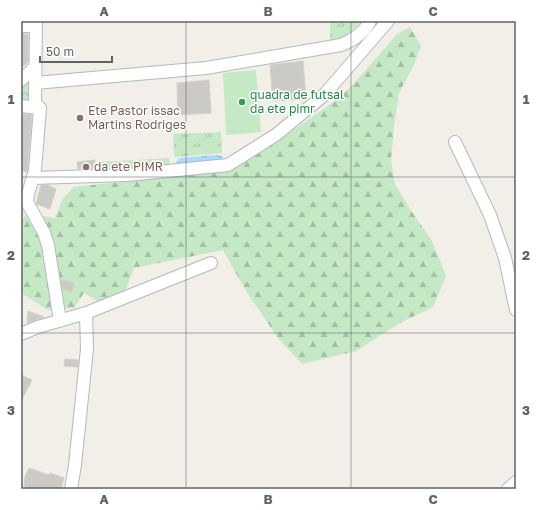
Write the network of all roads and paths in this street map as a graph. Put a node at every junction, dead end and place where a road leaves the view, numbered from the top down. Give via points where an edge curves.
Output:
1 (370, 21) edge
2 (388, 21) edge
3 (36, 24) edge
4 (21, 26) edge
5 (35, 66) junction
6 (21, 80) edge
7 (35, 83) junction
8 (21, 106) edge
9 (40, 108) junction
10 (455, 142) dead end
11 (34, 174) junction
12 (211, 263) dead end
13 (516, 310) edge
14 (86, 313) junction
15 (60, 321) junction
16 (21, 334) edge
17 (516, 482) edge
18 (71, 489) edge
19 (508, 489) edge

1 - 7 street via 359,36 341,45 206,68
2 - 11 street via 324,95 277,134 228,166 127,175
3 - 4 street
3 - 5 street
5 - 6 street
5 - 7 street
7 - 9 street via 35,103
8 - 9 street
9 - 11 street
10 - 13 street via 490,215 505,258
11 - 15 street via 27,202 48,245
12 - 14 street
14 - 15 street
14 - 18 street via 87,349 76,465
15 - 16 street
17 - 19 street

